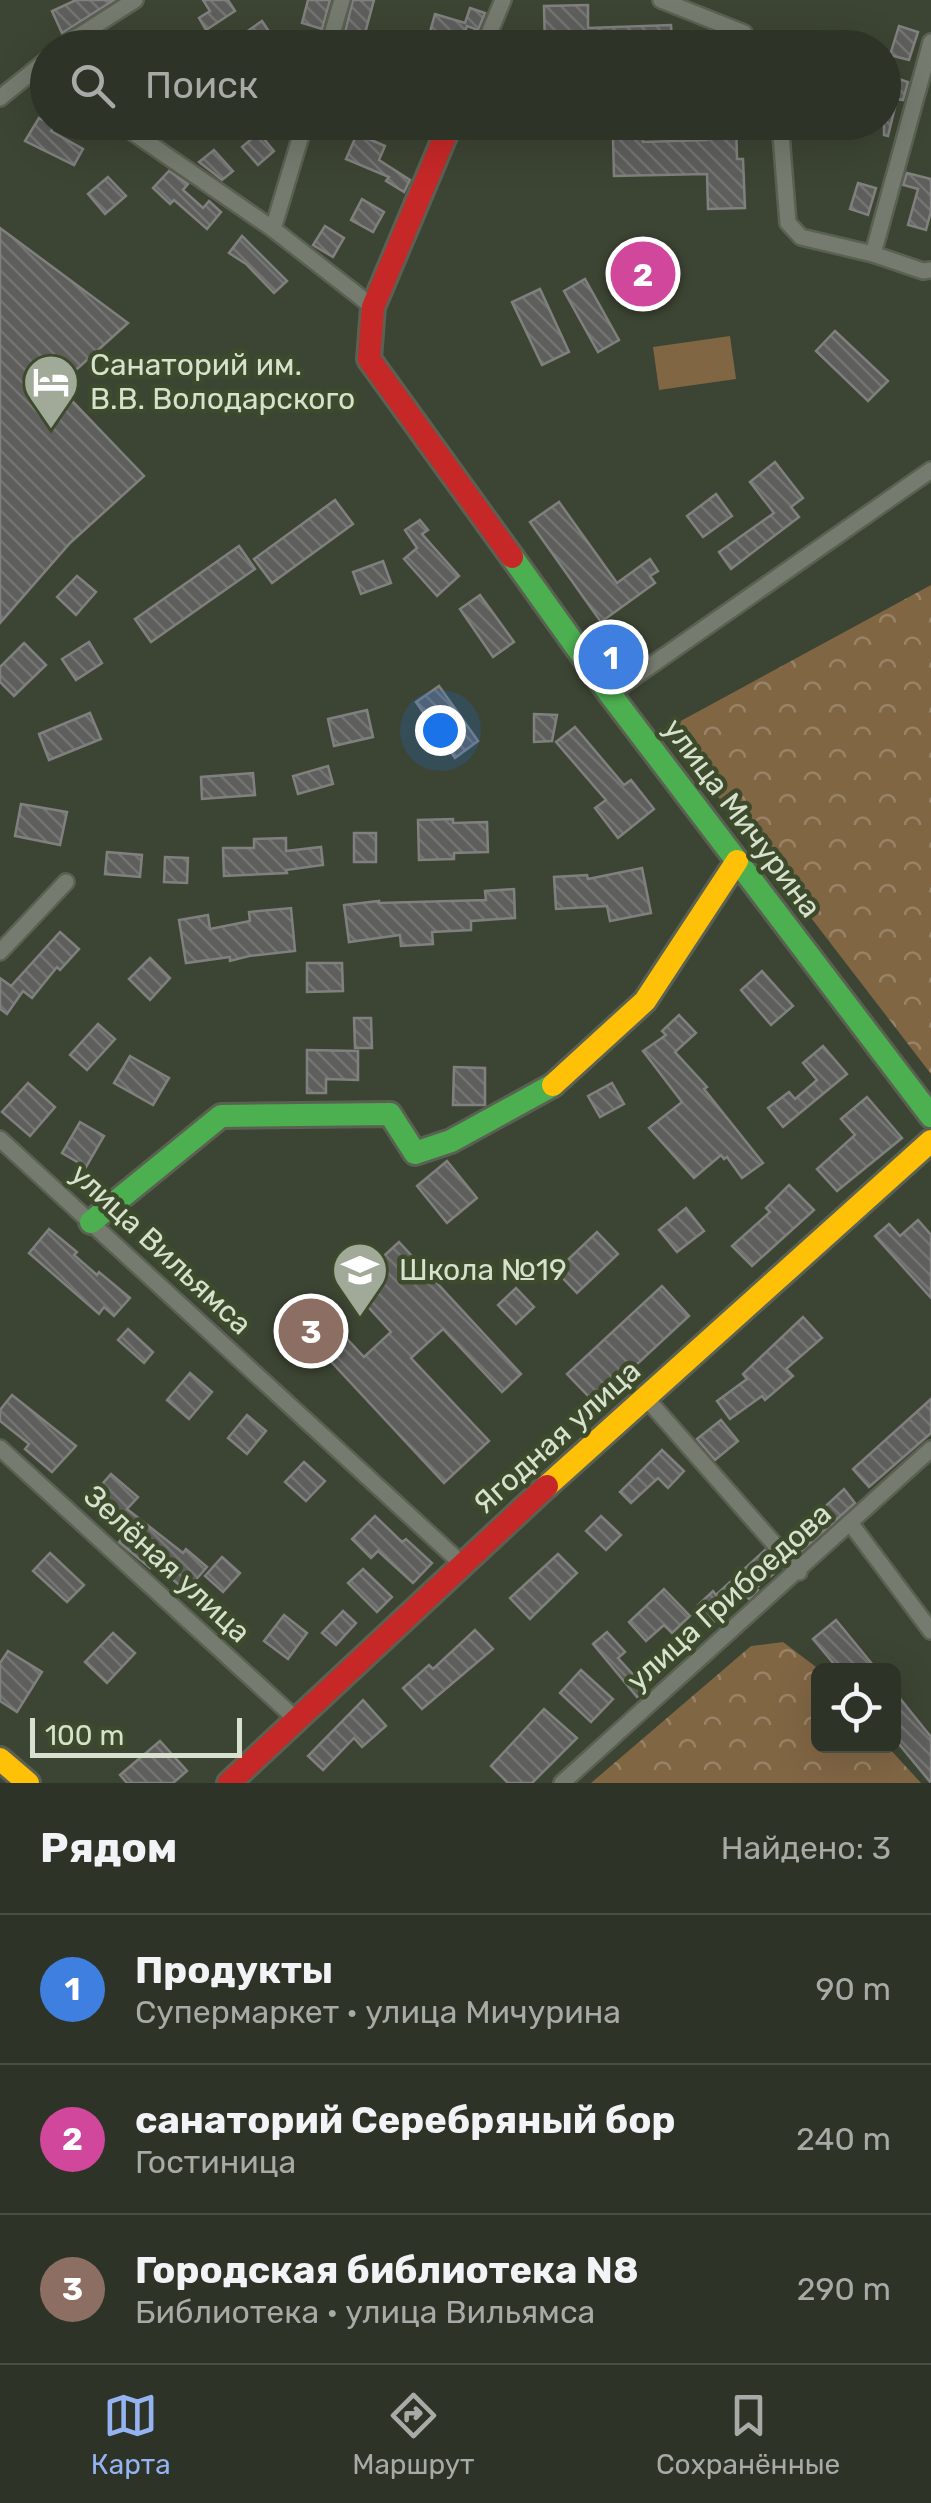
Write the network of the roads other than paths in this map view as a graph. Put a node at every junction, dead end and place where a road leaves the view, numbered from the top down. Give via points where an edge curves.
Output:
1 (135, 0) edge
2 (342, 0) edge
3 (504, 0) edge
4 (661, 0) edge
5 (88, 30) edge
6 (333, 30) edge
7 (491, 30) edge
8 (734, 30) edge
9 (931, 42) edge
10 (30, 77) edge
11 (0, 98) edge
12 (144, 140) edge
13 (300, 140) edge
14 (444, 140) edge
15 (781, 140) edge
16 (273, 228) junction
17 (873, 254) junction
18 (931, 270) edge
19 (373, 307) junction
20 (931, 470) edge
21 (610, 694) junction
22 (738, 861) junction
23 (66, 882) dead end
24 (0, 952) edge
25 (931, 1116) edge
26 (0, 1139) edge
27 (931, 1141) edge
28 (90, 1222) junction
29 (646, 1398) junction
30 (0, 1448) edge
31 (931, 1450) edge
32 (850, 1524) junction
33 (461, 1563) junction
34 (799, 1572) junction
35 (931, 1631) edge
36 (296, 1720) junction
37 (0, 1759) edge
38 (28, 1783) edge
39 (229, 1783) edge
40 (562, 1783) edge

1 - 5 street
2 - 6 street
3 - 7 street
4 - 8 street
9 - 17 street
10 - 11 street
12 - 16 street
13 - 16 street
14 - 19 street
15 - 17 street via 788,224 801,237
16 - 19 street
17 - 18 street
19 - 21 street, улица Мичурина via 369,359
20 - 21 street
21 - 22 street, улица Мичурина
22 - 25 street, улица Мичурина
22 - 28 street via 645,1001 562,1080 415,1153 390,1114 221,1116
23 - 24 street
26 - 28 street, улица Вильямса
27 - 29 street, Ягодная улица
28 - 33 street, улица Вильямса
29 - 33 street, Ягодная улица
29 - 34 street
30 - 36 street, Зелёная улица
31 - 32 street, улица Грибоедова
32 - 34 street, улица Грибоедова
32 - 35 street
33 - 36 street, Ягодная улица
34 - 40 street, улица Грибоедова
36 - 39 street, Ягодная улица
37 - 38 street

